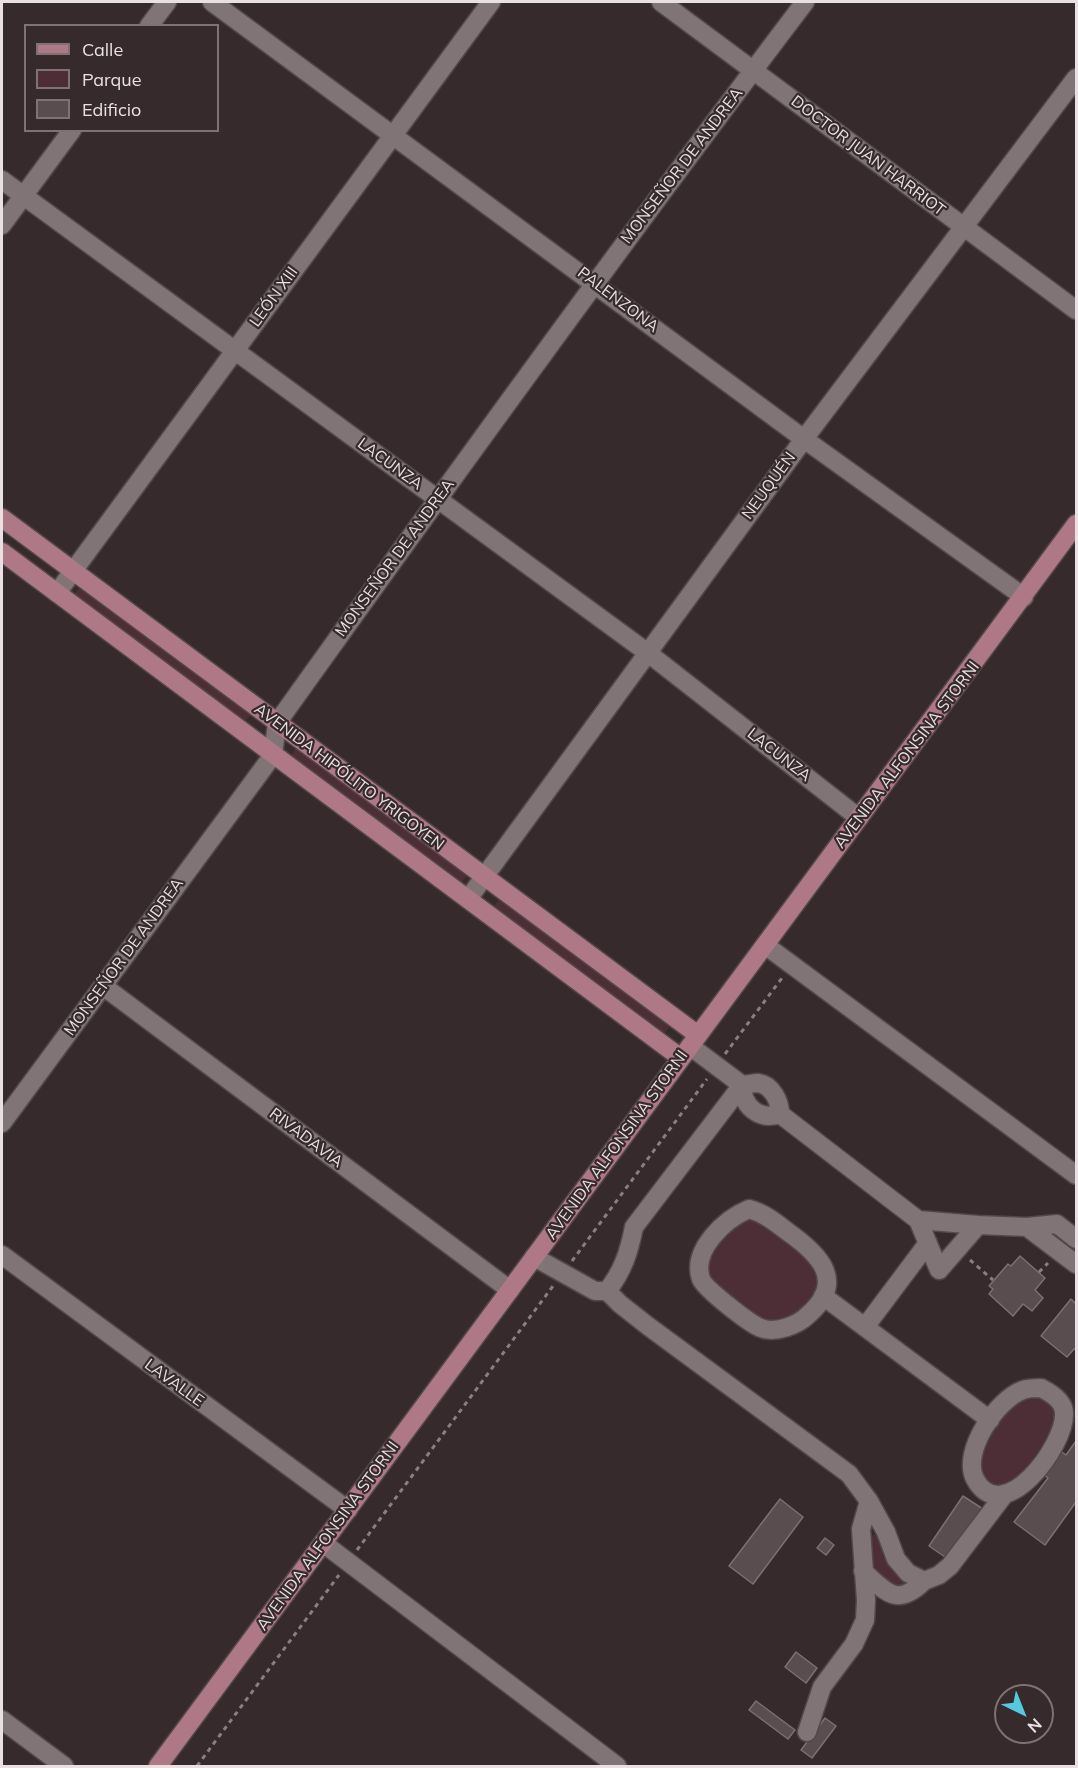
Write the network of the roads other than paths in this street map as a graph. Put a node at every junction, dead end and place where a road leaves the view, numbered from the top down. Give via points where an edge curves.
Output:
1 (213, 2) edge
2 (491, 2) edge
3 (661, 2) edge
4 (805, 2) edge
5 (754, 70) junction
6 (1077, 78) edge
7 (71, 132) edge
8 (394, 134) junction
9 (2, 180) edge
10 (23, 196) junction
11 (2, 225) edge
12 (963, 228) junction
13 (595, 283) junction
14 (1077, 310) edge
15 (235, 351) junction
16 (804, 439) junction
17 (437, 499) junction
18 (4, 525) edge
19 (1077, 525) edge
20 (2, 552) edge
21 (74, 571) junction
22 (57, 593) junction
23 (1024, 597) junction
24 (648, 653) junction
25 (277, 723) junction
26 (273, 755) junction
27 (859, 818) junction
28 (484, 877) junction
29 (468, 899) junction
30 (765, 945) junction
31 (103, 986) junction
32 (690, 1046) junction
33 (742, 1085) junction
34 (780, 1114) junction
35 (2, 1123) edge
36 (1077, 1175) edge
37 (918, 1220) junction
38 (978, 1225) junction
39 (1028, 1227) junction
40 (1077, 1239) edge
41 (928, 1243) junction
42 (2, 1255) edge
43 (534, 1257) junction
44 (1077, 1264) edge
45 (510, 1290) junction
46 (608, 1291) junction
47 (823, 1296) junction
48 (865, 1327) junction
49 (990, 1419) junction
50 (1004, 1495) junction
51 (868, 1501) junction
52 (348, 1510) junction
53 (323, 1543) junction
54 (863, 1571) junction
55 (924, 1581) junction
56 (2, 1720) edge
57 (807, 1732) dead end
58 (64, 1767) edge
59 (158, 1767) edge
60 (617, 1767) edge

1 - 8 street, PALENZONA
2 - 8 street, LEÓN XIII
3 - 5 street, DOCTOR JUAN HARRIOT
4 - 5 street, MONSEÑOR DE ANDREA
5 - 12 street, DOCTOR JUAN HARRIOT
5 - 13 street, MONSEÑOR DE ANDREA
6 - 12 street, NEUQUÉN
7 - 10 street
8 - 13 street, PALENZONA
8 - 15 street, LEÓN XIII
9 - 10 street, LACUNZA
10 - 11 street
10 - 15 street, LACUNZA
12 - 14 street, DOCTOR JUAN HARRIOT
12 - 16 street, NEUQUÉN
13 - 16 street, PALENZONA
13 - 17 street, MONSEÑOR DE ANDREA
15 - 17 street, LACUNZA
15 - 21 street, LEÓN XIII
16 - 23 street, PALENZONA
16 - 24 street, NEUQUÉN
17 - 24 street, LACUNZA
17 - 25 street, MONSEÑOR DE ANDREA
18 - 21 main road, AVENIDA HIPÓLITO YRIGOYEN
19 - 23 main road, AVENIDA ALFONSINA STORNI
20 - 22 main road, AVENIDA HIPÓLITO YRIGOYEN
21 - 22 street, LEÓN XIII
21 - 25 main road, AVENIDA HIPÓLITO YRIGOYEN
22 - 26 main road, AVENIDA HIPÓLITO YRIGOYEN
23 - 27 main road, AVENIDA ALFONSINA STORNI
24 - 27 street, LACUNZA
24 - 28 street, NEUQUÉN
25 - 26 street, MONSEÑOR DE ANDREA
25 - 28 main road, AVENIDA HIPÓLITO YRIGOYEN
26 - 29 main road, AVENIDA HIPÓLITO YRIGOYEN
26 - 31 street, MONSEÑOR DE ANDREA
27 - 30 main road, AVENIDA ALFONSINA STORNI
28 - 29 street, NEUQUÉN
28 - 32 main road, AVENIDA HIPÓLITO YRIGOYEN
29 - 32 main road, AVENIDA HIPÓLITO YRIGOYEN
30 - 32 main road, AVENIDA ALFONSINA STORNI
30 - 36 street
31 - 35 street, MONSEÑOR DE ANDREA
31 - 45 street, RIVADAVIA
32 - 33 street
32 - 43 main road, AVENIDA ALFONSINA STORNI
33 - 34 street via 758,1083 768,1088 777,1097
33 - 34 street via 742,1096 751,1109 761,1115
33 - 46 street via 634,1227 629,1254
34 - 37 street
37 - 38 street
37 - 41 street
38 - 39 street
38 - 41 street via 939,1269
39 - 40 street via 1056,1224
39 - 44 street
41 - 48 street
42 - 52 street, LAVALLE
43 - 45 main road, AVENIDA ALFONSINA STORNI
43 - 46 street via 596,1291
45 - 52 main road, AVENIDA ALFONSINA STORNI
46 - 51 street via 648,1326 849,1474
47 - 47 street via 826,1270 818,1257 761,1212 749,1209 736,1214 723,1224 703,1252 699,1267 710,1291 762,1329 775,1330 801,1321
47 - 48 street
48 - 49 street
49 - 50 street via 977,1439 972,1461 974,1476 992,1494
49 - 50 street via 1011,1396 1041,1388 1056,1396 1065,1412 1063,1428 1048,1457 1029,1480
50 - 55 street via 950,1566
51 - 54 street via 861,1529
51 - 55 street via 896,1559 908,1573
52 - 53 main road, AVENIDA ALFONSINA STORNI
53 - 59 main road, AVENIDA ALFONSINA STORNI
53 - 60 street
54 - 55 street via 881,1587 901,1597
54 - 57 street via 865,1620 854,1644 822,1687
56 - 58 street

